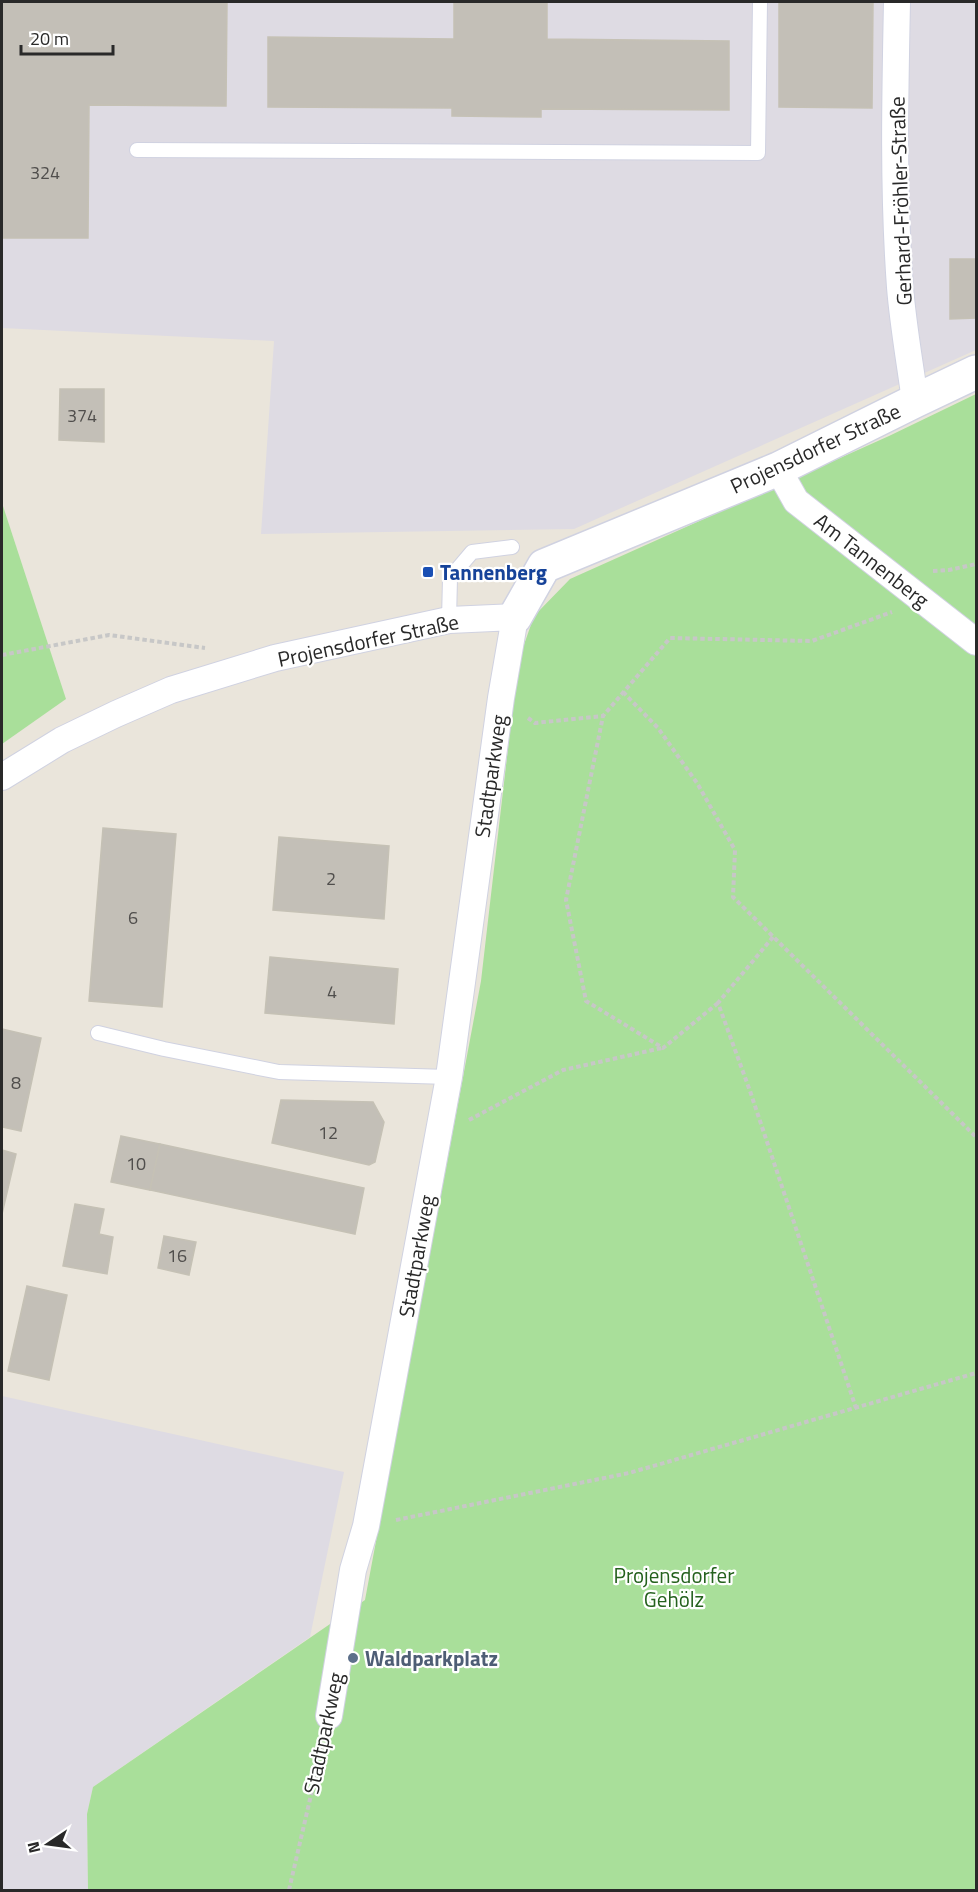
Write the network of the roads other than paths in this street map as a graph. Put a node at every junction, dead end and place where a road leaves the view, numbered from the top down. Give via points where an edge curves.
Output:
1 (760, 2) edge
2 (897, 2) edge
3 (137, 150) dead end
4 (976, 372) edge
5 (915, 401) junction
6 (778, 469) junction
7 (512, 547) dead end
8 (515, 617) junction
9 (449, 620) junction
10 (976, 642) edge
11 (2, 777) edge
12 (98, 1033) dead end
13 (449, 1077) junction
14 (329, 1716) road end

1 - 3 lane via 758,153
2 - 5 street, Gerhard-Fröhler-Straße via 894,131 900,289
4 - 5 street, Projensdorfer Straße
5 - 6 street, Projensdorfer Straße
6 - 8 street, Projensdorfer Straße via 544,566
6 - 10 street, Am Tannenberg via 796,501
7 - 9 lane via 472,552 450,578
8 - 9 street, Projensdorfer Straße
8 - 13 street, Stadtparkweg
9 - 11 street, Projensdorfer Straße via 275,658 171,690 63,740
12 - 13 lane via 279,1072
13 - 14 street, Stadtparkweg via 366,1526 353,1569

